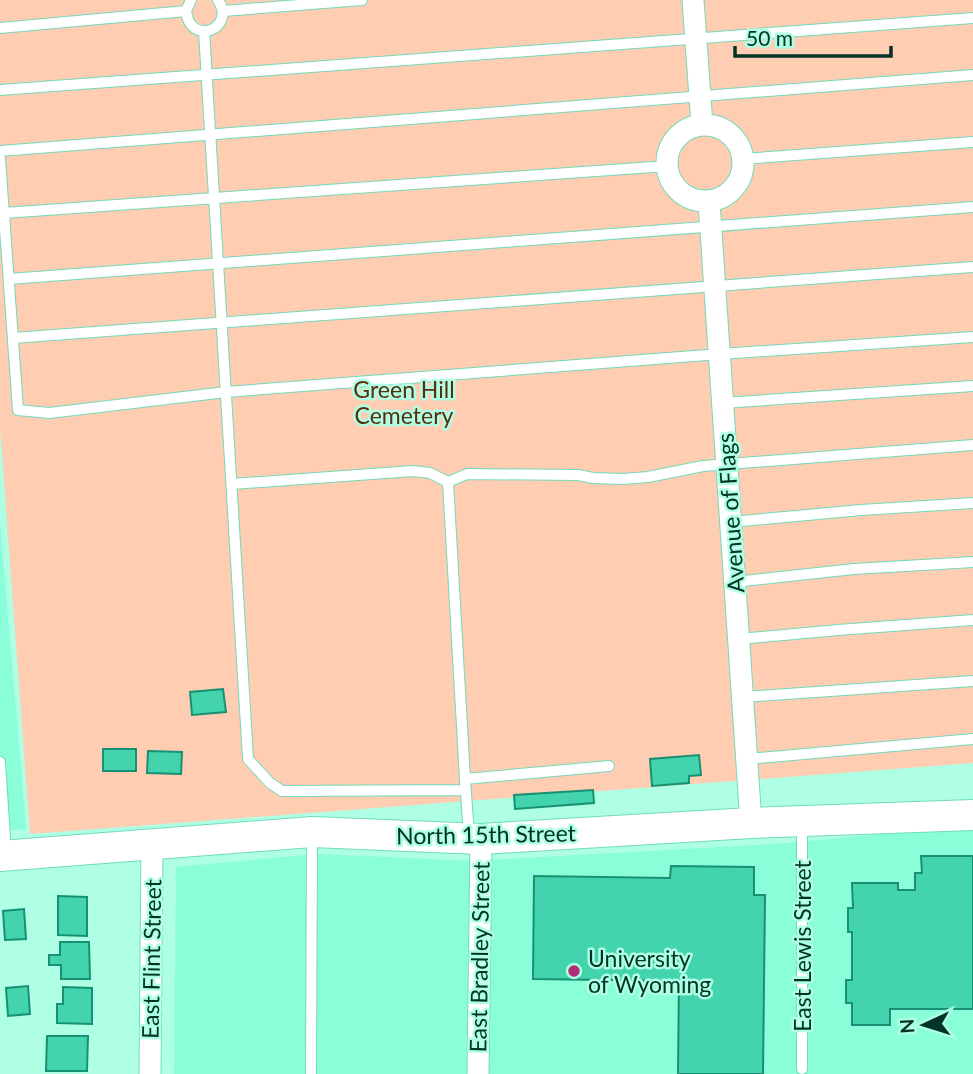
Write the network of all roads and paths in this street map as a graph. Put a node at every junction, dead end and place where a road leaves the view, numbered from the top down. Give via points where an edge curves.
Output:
1 (362, 0) edge
2 (693, 0) edge
3 (188, 5) edge
4 (220, 5) edge
5 (973, 18) edge
6 (0, 28) edge
7 (204, 31) junction
8 (696, 38) junction
9 (207, 75) junction
10 (973, 75) edge
11 (0, 90) edge
12 (700, 96) junction
13 (702, 125) junction
14 (211, 134) junction
15 (973, 142) edge
16 (0, 150) edge
17 (0, 159) edge
18 (743, 159) junction
19 (667, 166) junction
20 (214, 198) junction
21 (709, 202) junction
22 (973, 207) edge
23 (4, 213) junction
24 (711, 226) junction
25 (219, 263) junction
26 (973, 267) edge
27 (9, 279) junction
28 (715, 286) junction
29 (222, 323) junction
30 (973, 337) edge
31 (13, 338) junction
32 (720, 354) junction
33 (973, 386) edge
34 (226, 392) junction
35 (723, 403) junction
36 (973, 445) edge
37 (727, 464) junction
38 (448, 482) junction
39 (232, 484) junction
40 (973, 503) edge
41 (731, 522) junction
42 (973, 562) edge
43 (735, 582) junction
44 (973, 620) edge
45 (739, 639) junction
46 (973, 681) edge
47 (743, 697) junction
48 (973, 740) edge
49 (747, 759) junction
50 (0, 761) edge
51 (609, 766) dead end
52 (466, 785) junction
53 (973, 815) edge
54 (802, 822) junction
55 (751, 823) junction
56 (312, 832) junction
57 (475, 839) junction
58 (152, 844) junction
59 (3, 855) edge
60 (802, 1069) dead end
61 (150, 1074) edge
62 (311, 1074) edge
63 (478, 1074) edge

1 - 4 lane
2 - 8 street
3 - 6 lane
3 - 7 lane via 186,17 193,27
4 - 7 lane via 223,17 216,27
5 - 8 lane
7 - 9 lane
8 - 9 lane
8 - 12 street
9 - 11 lane
9 - 14 lane
10 - 12 lane
12 - 13 street
12 - 14 lane
13 - 18 street via 725,130
13 - 19 street via 682,132 674,141
14 - 16 lane
14 - 20 lane
15 - 18 lane
17 - 23 lane
18 - 21 street via 743,172 731,192
19 - 20 lane
19 - 21 street via 678,191
20 - 23 lane
20 - 25 lane
21 - 24 street, Avenue of Flags
22 - 24 lane
23 - 27 lane
24 - 25 lane
24 - 28 street, Avenue of Flags
25 - 27 lane
25 - 29 lane
26 - 28 lane
27 - 31 lane
28 - 29 lane
28 - 32 street, Avenue of Flags
29 - 31 lane
29 - 34 lane
30 - 32 lane
31 - 34 lane via 18,410 49,413
32 - 34 lane
32 - 35 street, Avenue of Flags
33 - 35 lane
34 - 39 lane
35 - 37 street, Avenue of Flags
36 - 37 lane
37 - 38 lane via 623,480 578,474 467,474
37 - 41 street, Avenue of Flags
38 - 39 lane via 412,471
38 - 52 lane
39 - 52 lane via 248,759 282,791
40 - 41 lane
41 - 43 street, Avenue of Flags
42 - 43 lane
43 - 45 street, Avenue of Flags
44 - 45 lane
45 - 47 street, Avenue of Flags
46 - 47 lane
47 - 49 street, Avenue of Flags
48 - 49 lane
49 - 55 street, Avenue of Flags
50 - 59 lane
51 - 52 lane
52 - 57 lane
53 - 54 main road, North 15th Street
54 - 55 main road, North 15th Street
54 - 60 lane, East Lewis Street
55 - 57 main road, North 15th Street
56 - 57 main road, North 15th Street
56 - 58 main road, North 15th Street
56 - 62 lane
57 - 63 street, East Bradley Street
58 - 59 main road, North 15th Street
58 - 61 street, East Flint Street

